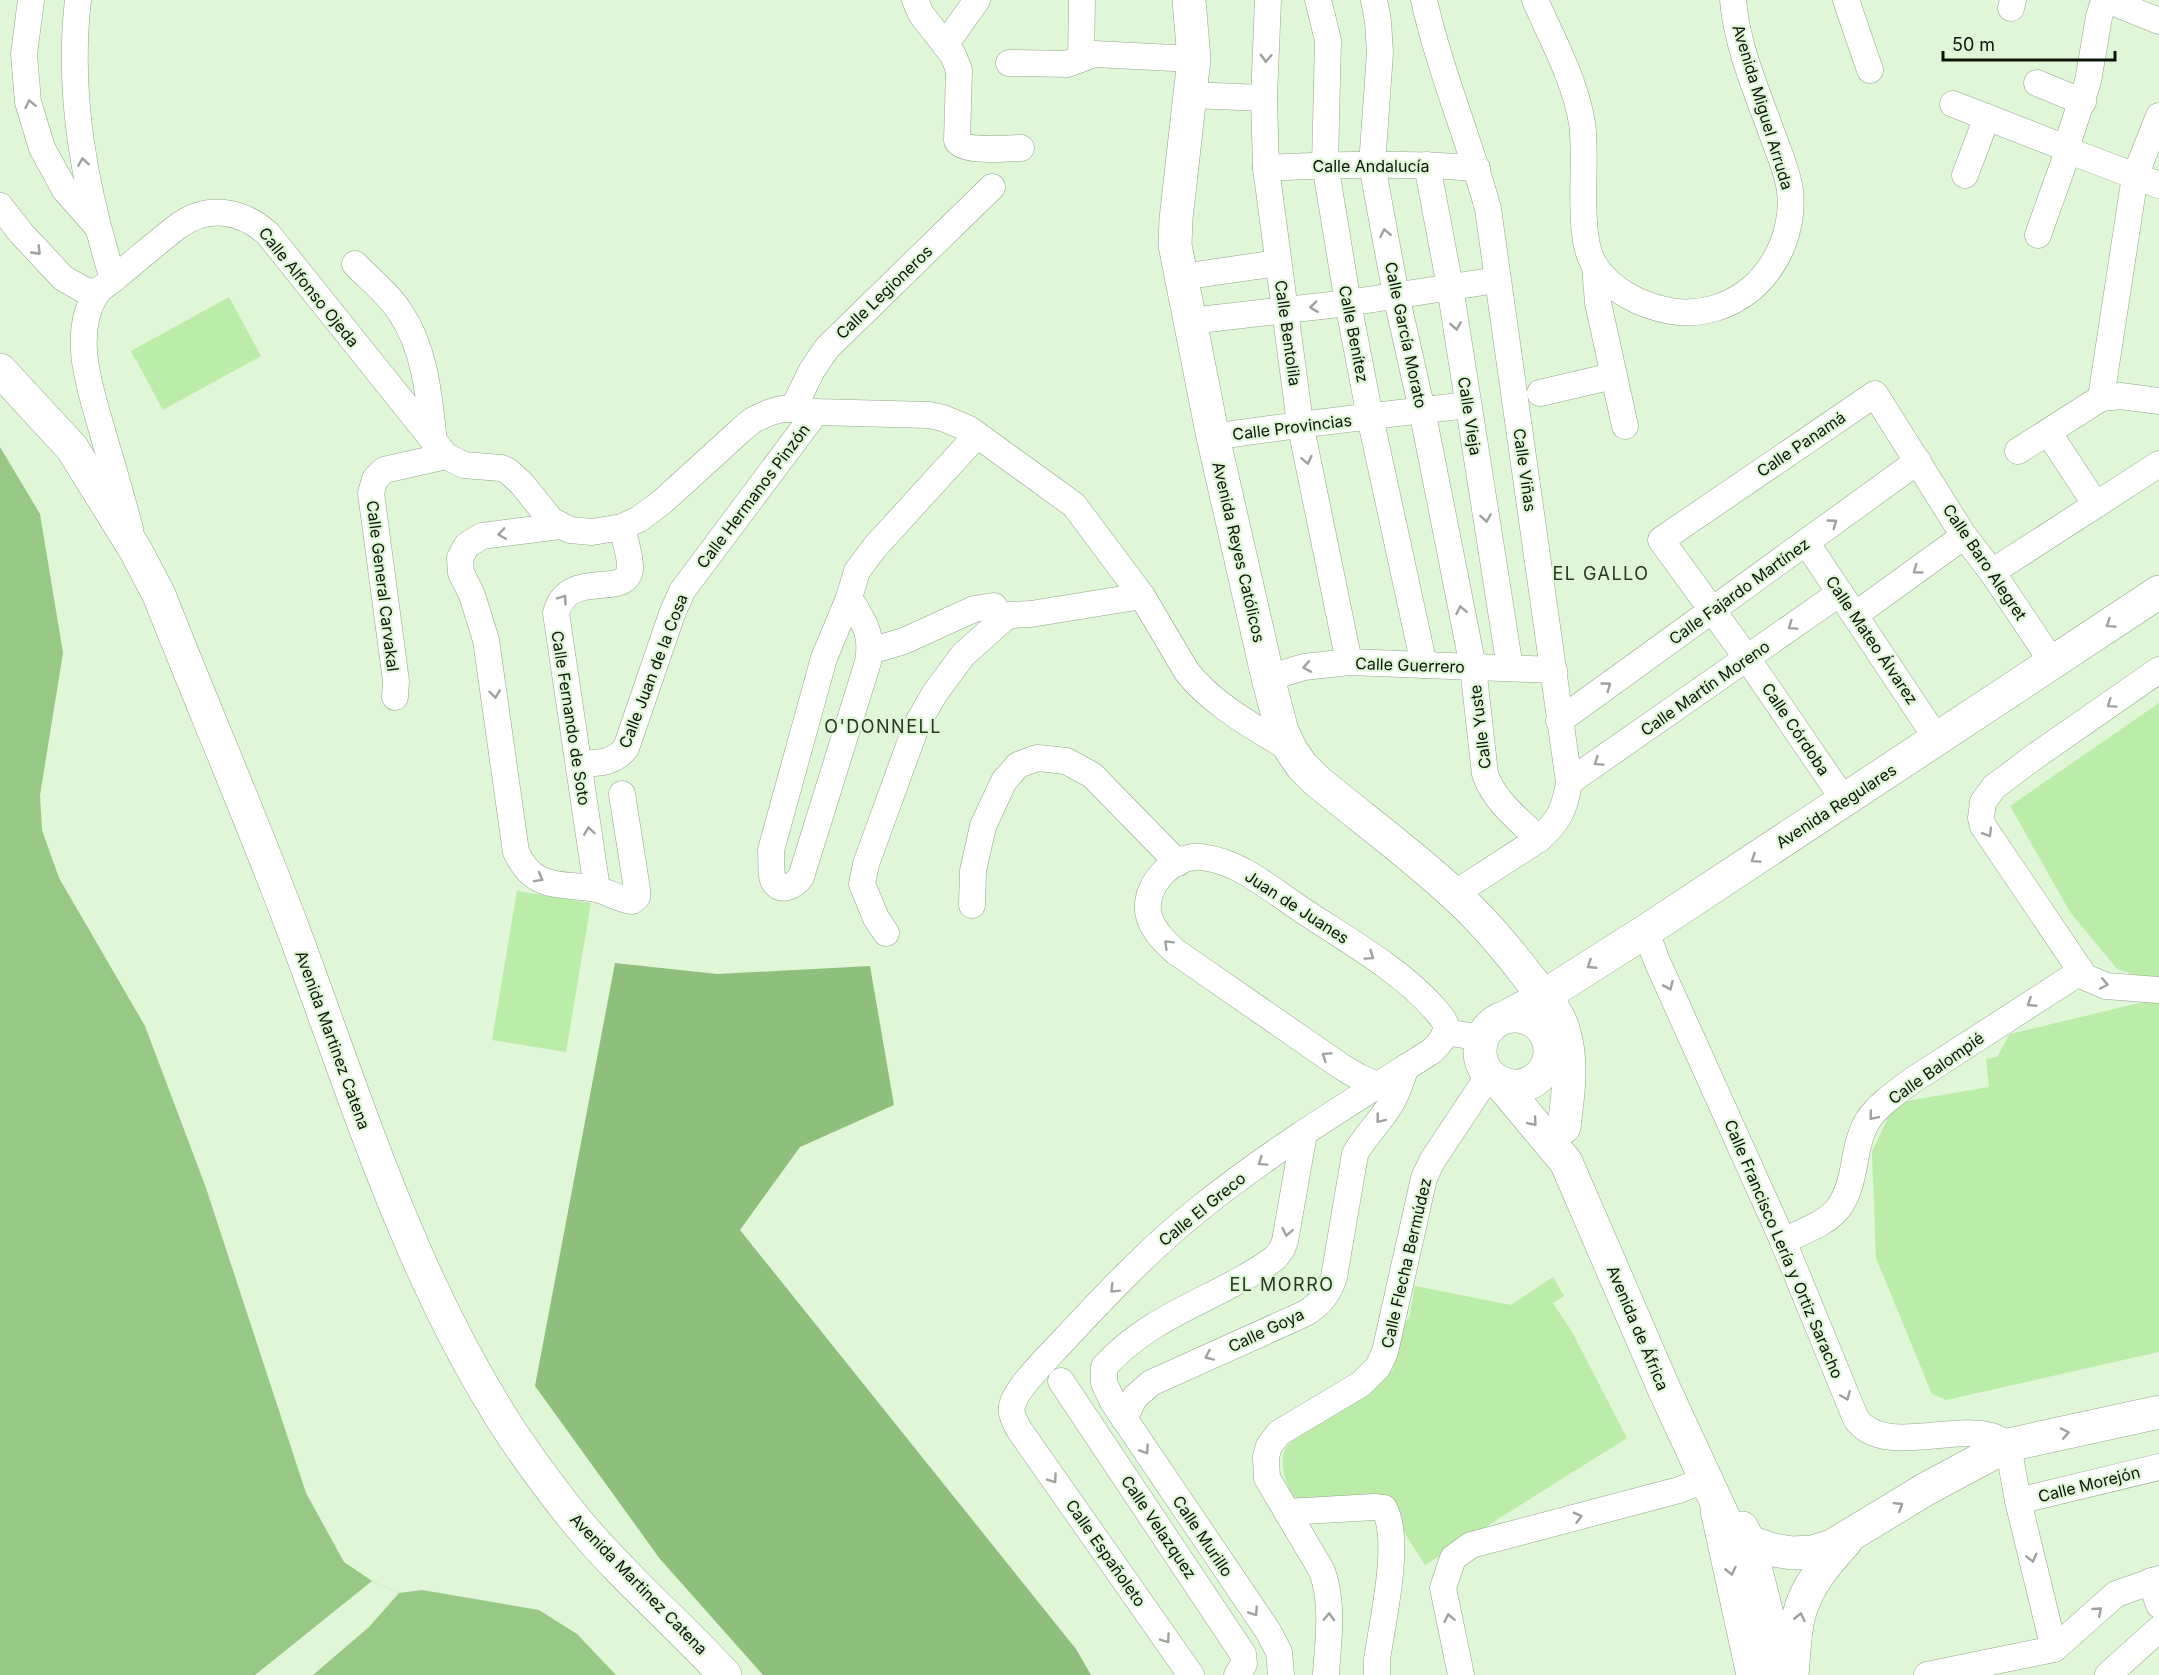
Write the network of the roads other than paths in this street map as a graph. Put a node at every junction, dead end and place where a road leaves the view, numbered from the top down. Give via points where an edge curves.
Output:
1 (32, 0) edge
2 (78, 0) edge
3 (915, 0) edge
4 (977, 0) edge
5 (1082, 0) edge
6 (1189, 0) edge
7 (1268, 0) edge
8 (1318, 0) edge
9 (1374, 0) edge
10 (1424, 0) edge
11 (1535, 0) edge
12 (1733, 0) edge
13 (1846, 0) edge
14 (2105, 0) edge
15 (2159, 21) edge
16 (945, 45) junction
17 (1081, 59) junction
18 (1194, 59) junction
19 (1010, 63) dead end
20 (1870, 70) dead end
21 (2037, 83) dead end
22 (1190, 95) junction
23 (1264, 98) junction
24 (2083, 102) junction
25 (1953, 104) dead end
26 (2159, 116) edge
27 (1988, 117) junction
28 (1021, 148) dead end
29 (2067, 149) junction
30 (1325, 164) junction
31 (1372, 165) junction
32 (1427, 165) junction
33 (1266, 168) junction
34 (1477, 168) junction
35 (1965, 175) dead end
36 (2135, 176) junction
37 (2159, 185) edge
38 (992, 187) dead end
39 (0, 206) edge
40 (97, 227) junction
41 (2038, 235) dead end
42 (1278, 263) junction
43 (355, 264) dead end
44 (1595, 266) junction
45 (1181, 277) junction
46 (1497, 280) junction
47 (105, 286) junction
48 (1450, 287) junction
49 (1396, 295) junction
50 (1348, 303) junction
51 (1286, 311) junction
52 (1190, 321) junction
53 (0, 370) edge
54 (1613, 376) junction
55 (1540, 393) dead end
56 (2101, 398) junction
57 (2159, 401) edge
58 (1468, 405) junction
59 (1422, 410) junction
60 (805, 411) junction
61 (1370, 417) junction
62 (1300, 423) junction
63 (1625, 426) dead end
64 (2048, 432) junction
65 (977, 435) junction
66 (1213, 436) junction
67 (440, 449) junction
68 (2018, 452) dead end
69 (1918, 461) junction
70 (2159, 464) edge
71 (2097, 505) junction
72 (560, 526) junction
73 (622, 527) junction
74 (1964, 536) junction
75 (1806, 542) junction
76 (136, 551) junction
77 (1992, 572) junction
78 (690, 580) joint
79 (2159, 592) edge
80 (1840, 593) junction
81 (1142, 596) junction
82 (849, 598) junction
83 (1713, 609) junction
84 (1855, 615) junction
85 (1001, 621) junction
86 (870, 651) junction
87 (1747, 658) junction
88 (1349, 662) junction
89 (2053, 663) junction
90 (1424, 665) junction
91 (1473, 667) junction
92 (1510, 668) junction
93 (1554, 670) junction
94 (2159, 670) edge
95 (1268, 678) junction
96 (395, 697) dead end
97 (1559, 721) junction
98 (1937, 739) junction
99 (1290, 750) junction
100 (579, 764) junction
101 (1569, 782) junction
102 (622, 794) dead end
103 (1844, 800) junction
104 (1539, 839) junction
105 (1178, 863) junction
106 (597, 889) junction
107 (1454, 894) junction
108 (972, 905) dead end
109 (1646, 931) junction
110 (886, 933) dead end
111 (1521, 967) junction
112 (2080, 972) junction
113 (2159, 990) edge
114 (1552, 1007) junction
115 (1510, 1015) junction
116 (1445, 1032) junction
117 (1482, 1038) junction
118 (1548, 1060) junction
119 (1406, 1067) junction
120 (1495, 1079) junction
121 (1377, 1085) junction
122 (1564, 1127) junction
123 (1304, 1133) junction
124 (1566, 1162) junction
125 (1783, 1241) junction
126 (1061, 1381) dead end
127 (1118, 1410) junction
128 (2159, 1412) edge
129 (1020, 1431) joint
130 (2008, 1445) junction
131 (2159, 1467) edge
132 (1710, 1486) junction
133 (2018, 1501) junction
134 (1287, 1512) junction
135 (1849, 1537) junction
136 (1749, 1542) junction
137 (2156, 1588) edge
138 (2159, 1629) edge
139 (2054, 1649) junction
140 (726, 1675) edge
141 (1191, 1675) edge
142 (1236, 1675) edge
143 (1281, 1675) edge
144 (1326, 1675) edge
145 (1377, 1675) edge
146 (1461, 1675) edge
147 (1753, 1675) edge
148 (1782, 1675) edge
149 (1792, 1675) edge
150 (1927, 1675) edge
151 (2108, 1675) edge

40 -> 1 street via 65,190 42,148 28,102 24,54
40 -> 2 street via 76,98
3 - 16 street
4 - 16 street
5 - 17 street
6 - 18 main road, Avenida Reyes Católicos
7 -> 23 street, Calle Bentolila
8 - 30 street, Calle Benítez via 1328,40
9 - 31 street, Calle García Morato via 1380,52
10 - 34 street, Calle Viñas via 1435,46
11 - 44 street, Avenida Miguel Arruda via 1578,105 1584,143 1586,247
12 - 44 street, Avenida Miguel Arruda via 1739,39 1790,192 1788,224 1778,254 1743,295 1728,305 1694,312 1641,303 1608,281
13 - 20 street
14 - 15 street
14 - 24 street
16 - 28 street via 959,70 957,141 961,147
17 - 18 street via 1094,54
17 - 19 street via 1067,64
18 - 22 main road, Avenida Reyes Católicos
21 - 24 street
22 - 23 street
22 - 45 main road, Avenida Reyes Católicos via 1176,219 1175,245
23 - 33 street, Calle Bentolila
24 - 29 street
25 - 27 street
26 - 36 street
27 - 29 street
27 - 35 street
29 - 36 street
29 - 41 street
30 - 31 street, Calle Andalucía
30 - 33 street, Calle Andalucía
30 - 50 street, Calle Benítez
31 - 32 street, Calle Andalucía
49 -> 31 street, Calle García Morato
32 - 34 street, Calle Andalucía
32 - 48 street, Calle Vieja
33 - 42 street, Calle Bentolila
34 - 46 street, Calle Viñas via 1488,209
36 - 37 street
36 - 56 street
38 - 60 street, Calle Legioneros via 827,348 812,370
39 -> 47 street via 63,278 84,290
40 - 47 street
42 - 45 street
42 - 51 street, Calle Bentolila
43 - 67 street via 400,310 413,336 427,381
44 - 54 street via 1598,303
45 - 52 main road, Avenida Reyes Católicos
46 - 48 street
46 - 93 street, Calle Viñas
47 - 67 street, Calle Alfonso Ojeda via 193,218 219,212 244,217 268,234
47 - 76 street via 87,318 84,356
48 - 49 street
48 -> 58 street, Calle Vieja
49 - 50 street
49 - 59 street, Calle García Morato
50 -> 51 street
50 - 61 street, Calle Benítez
51 - 52 street
51 - 62 street, Calle Bentolila
52 - 66 main road, Avenida Reyes Católicos
53 - 76 main road, Avenida Martinez Catena via 72,448
54 - 55 street
54 - 63 street
56 - 57 street via 2121,396
56 - 64 street
58 - 59 street, Calle Provincias
58 -> 92 street, Calle Vieja
59 - 61 street, Calle Provincias
91 -> 59 street, Calle García Morato
60 - 65 street via 929,415
60 - 73 street via 781,410 753,420 662,502
60 - 78 street, Calle Hermanos Pinzón
61 - 62 street, Calle Provincias
61 - 90 street, Calle Benítez
62 - 66 street, Calle Provincias
62 -> 88 street, Calle Bentolila
64 - 68 street
64 - 71 street
65 - 81 street via 1074,505
65 - 82 street via 875,547 857,571
66 - 95 main road, Avenida Reyes Católicos
67 - 72 street via 464,465 508,471
67 - 96 street, Calle General Carvakal via 384,470 375,478 371,493
69 - 74 street, Calle Baro Alegret
75 -> 69 street, Calle Fajardo Martínez
69 - 83 street, Calle Panamá via 1875,394 1661,540
70 - 71 street
71 - 77 street
72 - 73 street via 581,532
72 -> 106 street via 482,536 462,552 459,566 486,640 516,852 529,873 544,882
100 -> 73 street, Calle Fernando de Soto via 556,613 569,591 608,585 627,576 630,567
74 - 77 street, Calle Baro Alegret
74 -> 84 street
75 - 80 street, Calle Mateo Álvarez
75 - 83 street, Calle Fajardo Martínez
76 - 140 main road, Avenida Martinez Catena via 159,595 293,928 390,1190 474,1373 537,1469 580,1525
77 - 89 street, Calle Baro Alegret
78 - 100 street, Calle Juan de la Cosa via 672,614 626,748 610,761
79 -> 89 main road, Avenida Regulares
80 - 84 street, Calle Mateo Álvarez
80 -> 87 street, Calle Martín Moreno
81 - 85 street via 1010,615
81 - 99 street via 1195,682 1212,699
82 - 86 street via 868,629
82 - 86 street via 824,658 771,850 777,885 786,888 801,877
83 - 87 street, Calle Córdoba
97 -> 83 street, Calle Fajardo Martínez
84 - 98 street, Calle Mateo Álvarez
85 - 86 street via 994,606 974,609 904,641
85 - 110 street via 963,655 934,693 917,723 886,807 862,884
87 -> 101 street, Calle Martín Moreno
87 - 103 street, Calle Córdoba
88 - 90 street, Calle Guerrero
88 -> 95 street, Calle Guerrero via 1304,667
89 - 98 main road, Avenida Regulares
90 - 91 street, Calle Guerrero
91 - 92 street, Calle Guerrero
91 - 104 street, Calle Yuste via 1485,774 1490,788
92 - 93 street, Calle Guerrero
93 - 97 street, Calle Viñas
94 -> 112 street via 1994,787 1981,810 1983,826
95 - 99 main road, Avenida Reyes Católicos
97 - 101 street, Calle Viñas
98 - 103 main road, Avenida Regulares
99 - 107 main road, Avenida Reyes Católicos via 1317,781
106 -> 100 street, Calle Fernando de Soto
101 - 104 street, Calle Viñas via 1566,804 1551,829
102 - 106 street via 638,897 624,900
103 -> 109 main road, Avenida Regulares
104 - 107 street, Calle Viñas
105 - 108 street via 1092,775 1066,761 1037,758 1018,765 1004,781 983,826 973,871
105 -> 116 street, Juan de Juanes via 1189,857 1201,857 1244,871 1390,969 1423,996 1445,1023
121 -> 105 street via 1342,1067 1163,940 1153,927 1147,903 1152,887
107 - 111 main road, Avenida Reyes Católicos
109 -> 114 main road, Avenida Regulares
109 -> 125 street, Calle Francisco Lería y Ortiz Saracho
111 - 114 main road, Avenida Reyes Católicos
111 - 115 main road via 1524,987
112 -> 113 street via 2106,986
112 -> 125 street, Calle Balompié via 1887,1100 1867,1121 1851,1185 1841,1206 1825,1222
114 - 115 main road, Avenida Regulares
114 - 118 main road via 1558,1033
114 - 122 main road via 1564,1032 1570,1079
115 - 117 main road via 1488,1027
115 - 118 main road via 1526,1017 1539,1025 1548,1038
116 - 117 street
116 - 119 street, Calle El Greco via 1432,1051
117 - 120 main road via 1482,1064
118 - 120 main road via 1537,1078 1526,1084 1512,1086
118 - 122 main road, Avenida de África
119 - 121 street, Calle El Greco
119 -> 127 street, Calle Goya via 1395,1096 1355,1154 1334,1277 1327,1295 1304,1314 1151,1383
120 -> 124 main road, Avenida de África
120 - 134 street, Calle Flecha Bermúdez via 1432,1161 1424,1178 1385,1352 1378,1367 1361,1384 1286,1428 1269,1446 1267,1478
121 - 123 street, Calle El Greco
122 - 124 main road, Avenida de África
123 -> 127 street, Calle Murillo via 1282,1249 1266,1264 1153,1325 1123,1347 1104,1367 1104,1383
123 -> 129 street, Calle El Greco via 1230,1185 1166,1237 1070,1333 1020,1389 1011,1406
124 - 132 main road, Avenida de África
125 -> 130 street, Calle Francisco Lería y Ortiz Saracho via 1863,1429 1895,1437 1972,1433 1992,1436
126 - 142 street, Calle Velazquez via 1244,1654 1244,1664
127 -> 143 street, Calle Murillo via 1268,1631 1278,1652
130 -> 128 main road
129 -> 141 street, Calle Españoleto
130 - 133 street
135 -> 130 main road
131 - 133 street, Calle Morejón
132 - 136 main road, Avenida de África via 1728,1527
146 -> 132 street via 1443,1588 1453,1558 1471,1545 1679,1490
132 -> 147 main road, Avenida de África
133 -> 139 street
144 -> 134 street, Calle Flecha Bermúdez via 1327,1587 1322,1571
134 - 145 street via 1384,1508 1389,1518 1390,1564
135 - 136 main road via 1813,1552 1792,1553
149 -> 135 main road via 1799,1615 1805,1599 1825,1564
136 - 148 main road
139 -> 137 street via 2116,1594
138 - 151 street
139 - 150 street

